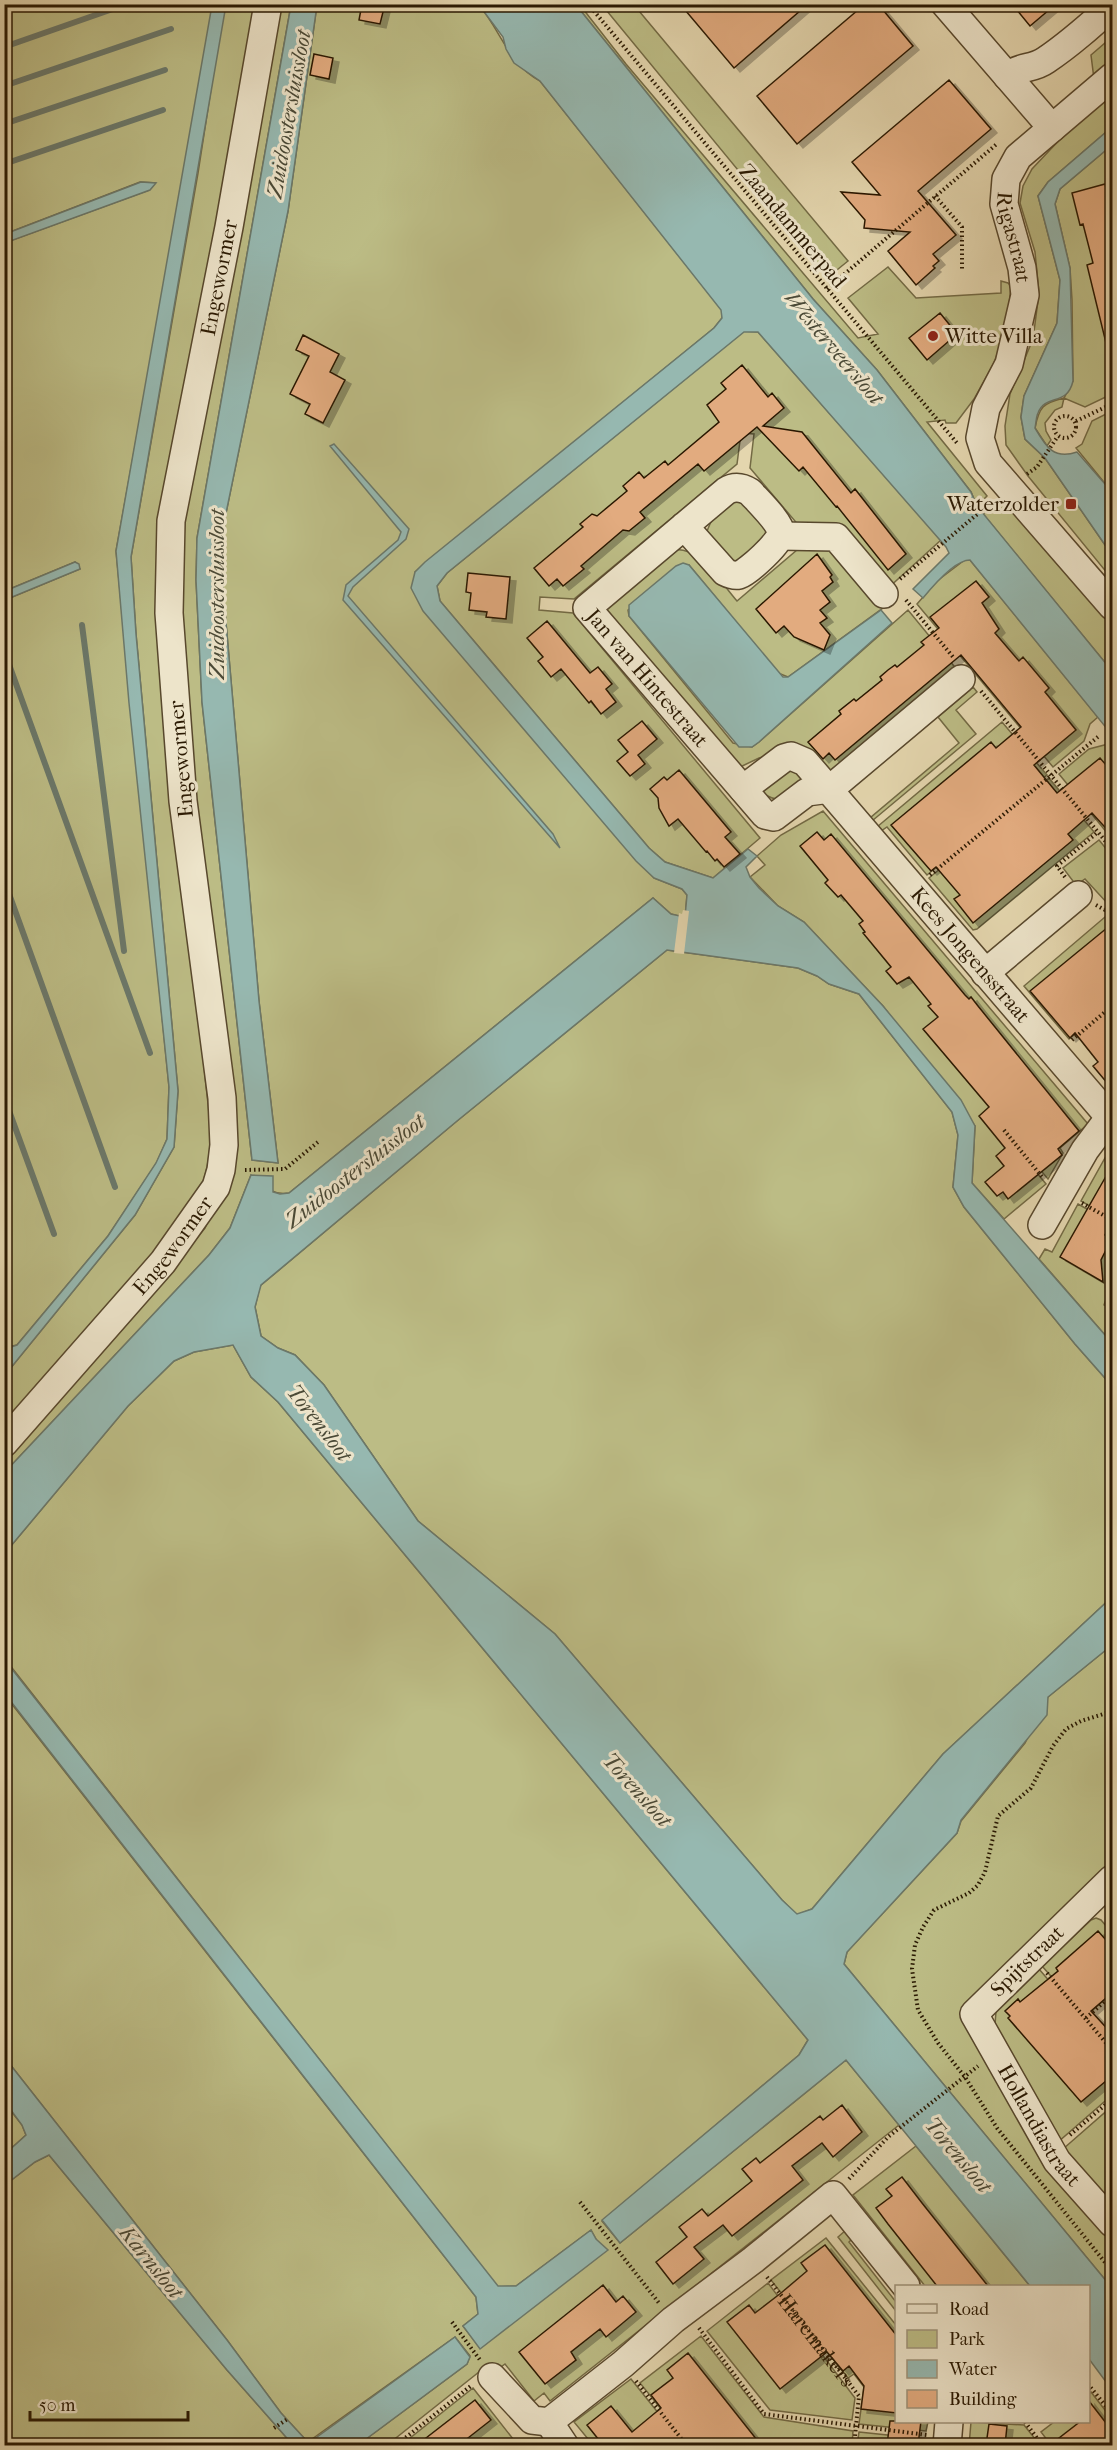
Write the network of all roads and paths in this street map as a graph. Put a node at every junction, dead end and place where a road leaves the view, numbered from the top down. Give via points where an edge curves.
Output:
1 (268, 4) edge
2 (588, 4) edge
3 (945, 4) edge
4 (1113, 6) edge
5 (1007, 76) junction
6 (1113, 77) edge
7 (1052, 128) junction
8 (1000, 141) dead end
9 (935, 196) junction
10 (962, 271) dead end
11 (827, 289) junction
12 (1113, 404) edge
13 (1076, 422) junction
14 (1058, 436) junction
15 (985, 457) junction
16 (1037, 467) dead end
17 (987, 506) dead end
18 (684, 526) junction
19 (781, 536) junction
20 (884, 594) joint
21 (1113, 606) edge
22 (961, 679) dead end
23 (1099, 736) dead end
24 (1050, 774) junction
25 (743, 789) junction
26 (830, 789) junction
27 (1113, 849) edge
28 (914, 889) junction
29 (1078, 895) dead end
30 (985, 973) junction
31 (1113, 1006) edge
32 (1054, 1055) junction
33 (1111, 1119) edge
34 (318, 1142) dead end
35 (221, 1170) junction
36 (1042, 1225) dead end
37 (1113, 1288) edge
38 (1107, 1304) dead end
39 (4, 1443) edge
40 (1112, 1712) edge
41 (1108, 1893) edge
42 (1032, 1957) junction
43 (1113, 1995) edge
44 (1086, 2018) junction
45 (1113, 2050) edge
46 (995, 2052) joint
47 (965, 2077) dead end
48 (954, 2085) dead end
49 (1111, 2101) edge
50 (1113, 2107) edge
51 (1051, 2151) junction
52 (833, 2195) junction
53 (580, 2202) dead end
54 (1113, 2223) edge
55 (753, 2260) junction
56 (905, 2285) edge
57 (679, 2315) junction
58 (452, 2322) dead end
59 (623, 2364) junction
60 (492, 2377) junction
61 (1090, 2385) edge
62 (1113, 2414) edge
63 (289, 2418) dead end
64 (549, 2422) junction
65 (1026, 2423) edge
66 (856, 2426) junction
67 (274, 2428) dead end
68 (948, 2435) edge
69 (395, 2445) edge
70 (565, 2445) edge
71 (687, 2445) edge
72 (854, 2445) edge
73 (1043, 2445) edge

1 - 35 street, Engewormer via 171,521 169,613 183,801 222,1098
2 - 11 path, Zaandammerpad
3 - 5 street
4 - 5 street via 1045,61 1017,68
5 - 7 street
6 - 7 street, Rigastraat
7 - 15 street, Rigastraat via 1017,157 1006,179 1004,204 1022,268 1025,295 1009,364 986,408 980,438
8 - 9 path
9 - 10 path via 962,227
9 - 11 path
11 - 15 path, Zaandammerpad via 959,445
12 - 13 path
13 - 14 path via 1073,436
13 - 14 path via 1071,417 1058,418 1054,424
14 - 16 path
15 - 21 street
17 - 20 path
18 - 19 street via 725,572 734,575 743,573
18 - 19 street, Jan van Hintestraat via 726,490 738,487 750,492 779,526
18 - 25 street, Jan van Hintestraat via 587,608
19 - 20 street via 836,537
22 - 26 street
23 - 24 path
24 - 27 path
24 - 28 path
25 - 26 street, Jan van Hintestraat via 770,817 807,792
25 - 26 street via 778,760 792,756 805,762
26 - 28 street, Kees Jongensstraat
28 - 30 street, Kees Jongensstraat
29 - 30 street
30 - 32 street, Kees Jongensstraat
31 - 32 path
32 - 33 street, Kees Jongensstraat
33 - 36 street via 1085,1150
34 - 35 path via 285,1169
35 - 39 street, Engewormer via 216,1186 163,1262
37 - 38 path
40 - 47 path via 1081,1720 1066,1729 1031,1788 998,1816 985,1872 978,1885 934,1910 919,1936 912,1969 918,2010
41 - 42 street, Spijtstraat
42 - 44 path
42 - 46 street, Spijtstraat via 974,2014
43 - 44 path
44 - 45 path
46 - 51 street, Hollandiastraat
48 - 52 path via 888,2137
49 - 50 path
49 - 51 path
51 - 54 street, Hollandiastraat
52 - 55 street
52 - 56 street
53 - 57 path
55 - 57 street
55 - 66 path, Haremakers via 859,2396
57 - 59 street
57 - 66 path via 764,2414
58 - 60 path
59 - 64 street
59 - 71 path
60 - 64 street via 532,2420
60 - 69 path via 476,2381
61 - 62 path
63 - 67 path
64 - 70 street
65 - 73 path
66 - 68 path
66 - 72 path, Haremakers

